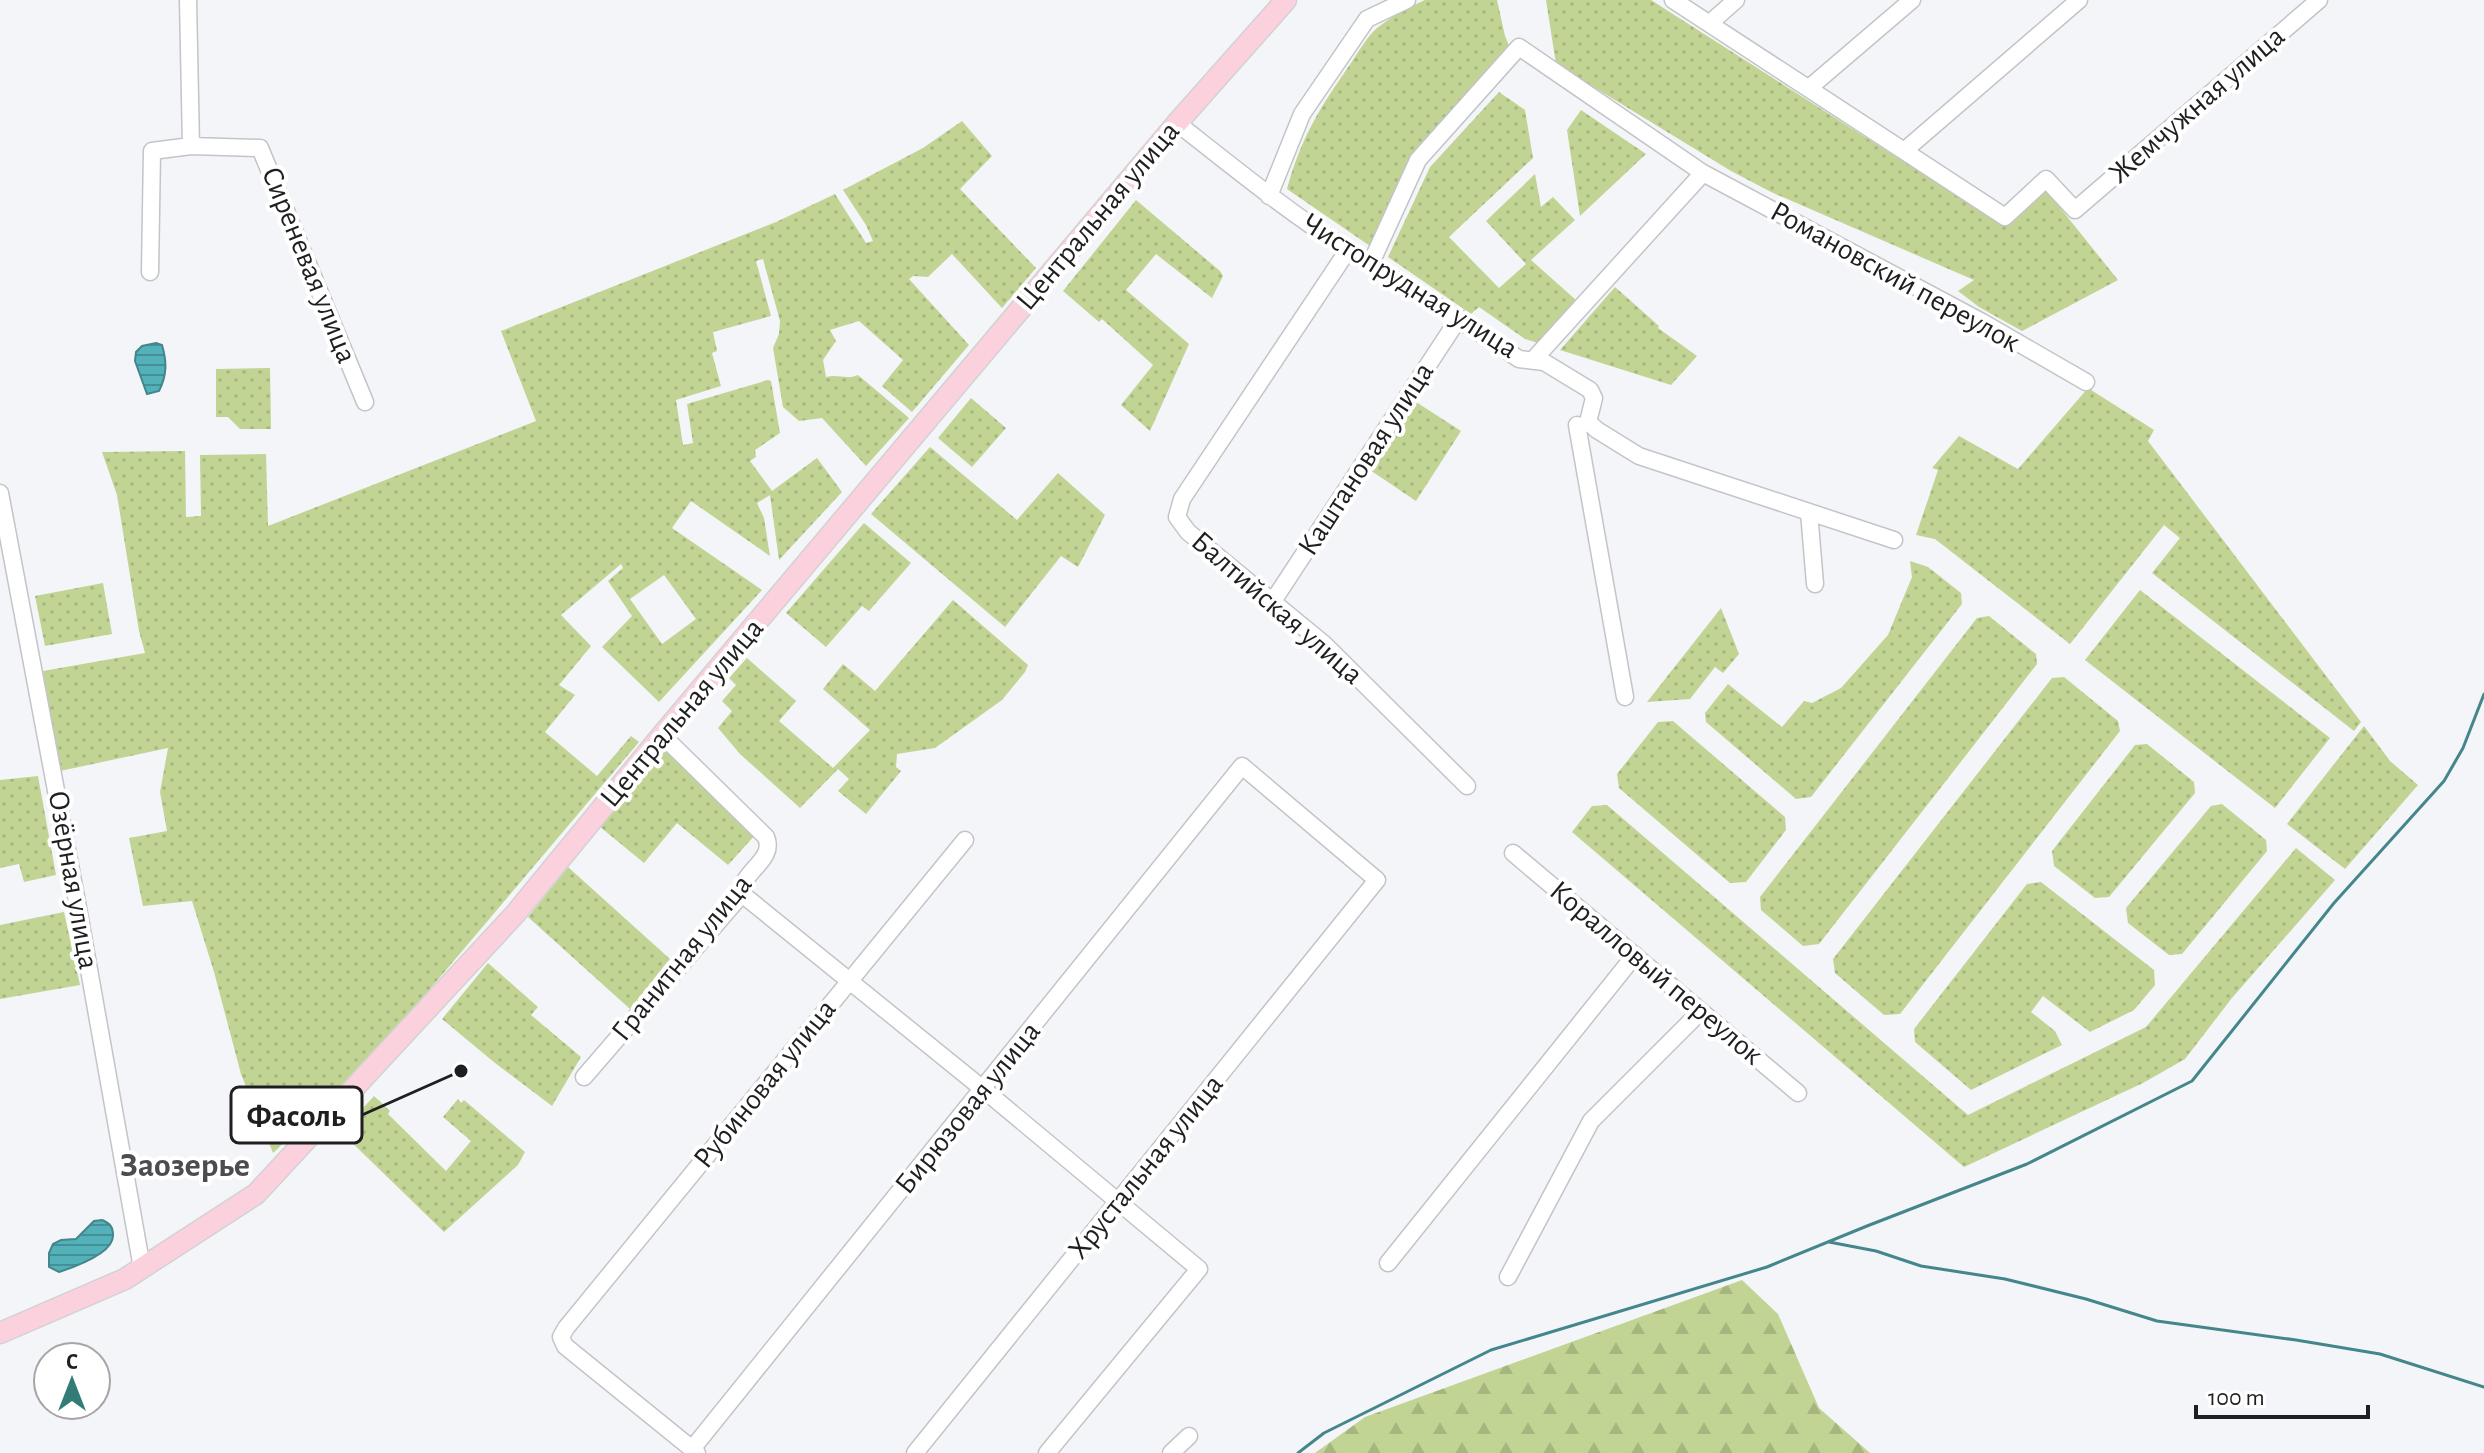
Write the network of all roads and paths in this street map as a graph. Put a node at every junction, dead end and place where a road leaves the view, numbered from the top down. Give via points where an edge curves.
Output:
1 (188, 0) edge
2 (1286, 0) edge
3 (1407, 0) edge
4 (1673, 0) edge
5 (1736, 0) edge
6 (1912, 0) edge
7 (2079, 0) edge
8 (2319, 0) edge
9 (1710, 23) junction
10 (1809, 88) junction
11 (1177, 123) junction
12 (191, 146) junction
13 (1904, 151) junction
14 (1703, 173) junction
15 (1269, 196) junction
16 (1348, 250) junction
17 (1371, 263) junction
18 (150, 272) dead end
19 (1459, 318) junction
20 (1534, 359) junction
21 (2086, 382) dead end
22 (365, 402) dead end
23 (1577, 425) dead end
24 (0, 493) edge
25 (1809, 512) junction
26 (1894, 540) dead end
27 (1815, 584) dead end
28 (1273, 601) junction
29 (1625, 697) dead end
30 (662, 735) junction
31 (1467, 786) dead end
32 (965, 840) dead end
33 (1513, 853) dead end
34 (1377, 880) joint
35 (742, 894) junction
36 (1635, 955) junction
37 (850, 980) junction
38 (1701, 1011) junction
39 (584, 1077) dead end
40 (983, 1089) junction
41 (1798, 1093) dead end
42 (1118, 1202) junction
43 (1388, 1263) dead end
44 (142, 1268) junction
45 (1508, 1277) dead end
46 (0, 1333) edge
47 (1189, 1436) dead end
48 (695, 1451) edge
49 (915, 1453) edge
50 (1047, 1453) edge
51 (1171, 1453) edge

1 - 12 street
2 - 11 main road, Центральная улица
3 - 15 street via 1367,19 1302,114
4 - 9 street
5 - 9 street
6 - 10 street
7 - 13 street
8 - 13 street, Жемчужная улица via 2075,210 2046,179 2005,217
9 - 10 street
10 - 13 street
11 - 15 street, Чистопрудная улица
11 - 30 main road, Центральная улица
12 - 18 street via 152,151
12 - 22 street, Сиреневая улица via 260,148
14 - 17 street, Романовский переулок via 1519,47 1418,160
14 - 20 street
14 - 21 street, Романовский переулок
15 - 16 street, Чистопрудная улица
16 - 17 street, Чистопрудная улица
16 - 28 street, Балтийская улица via 1182,499 1177,517 1188,532
17 - 19 street, Чистопрудная улица
19 - 20 street, Чистопрудная улица via 1519,359
19 - 28 street, Каштановая улица
20 - 25 street, Чистопрудная улица via 1590,390 1594,398 1588,422 1639,456
23 - 29 street
24 - 44 street, Озёрная улица
25 - 26 street, Чистопрудная улица
25 - 27 street
28 - 31 street, Балтийская улица via 1324,644
30 - 35 street, Гранитная улица via 766,837 767,853 744,882
30 - 44 main road, Центральная улица via 516,913 256,1194
32 - 37 street, Рубиновая улица
33 - 36 street, Коралловый переулок
34 - 40 street, Бирюзовая улица via 1242,766
34 - 42 street, Хрустальная улица
35 - 37 street
35 - 39 street, Гранитная улица
36 - 38 street, Коралловый переулок
36 - 43 street
37 - 40 street
37 - 48 street, Рубиновая улица via 561,1337 565,1346
38 - 41 street, Коралловый переулок
38 - 45 street via 1591,1121
40 - 42 street
40 - 48 street, Бирюзовая улица
42 - 49 street, Хрустальная улица
42 - 50 street via 1199,1269
44 - 46 main road, Центральная улица
47 - 51 street

